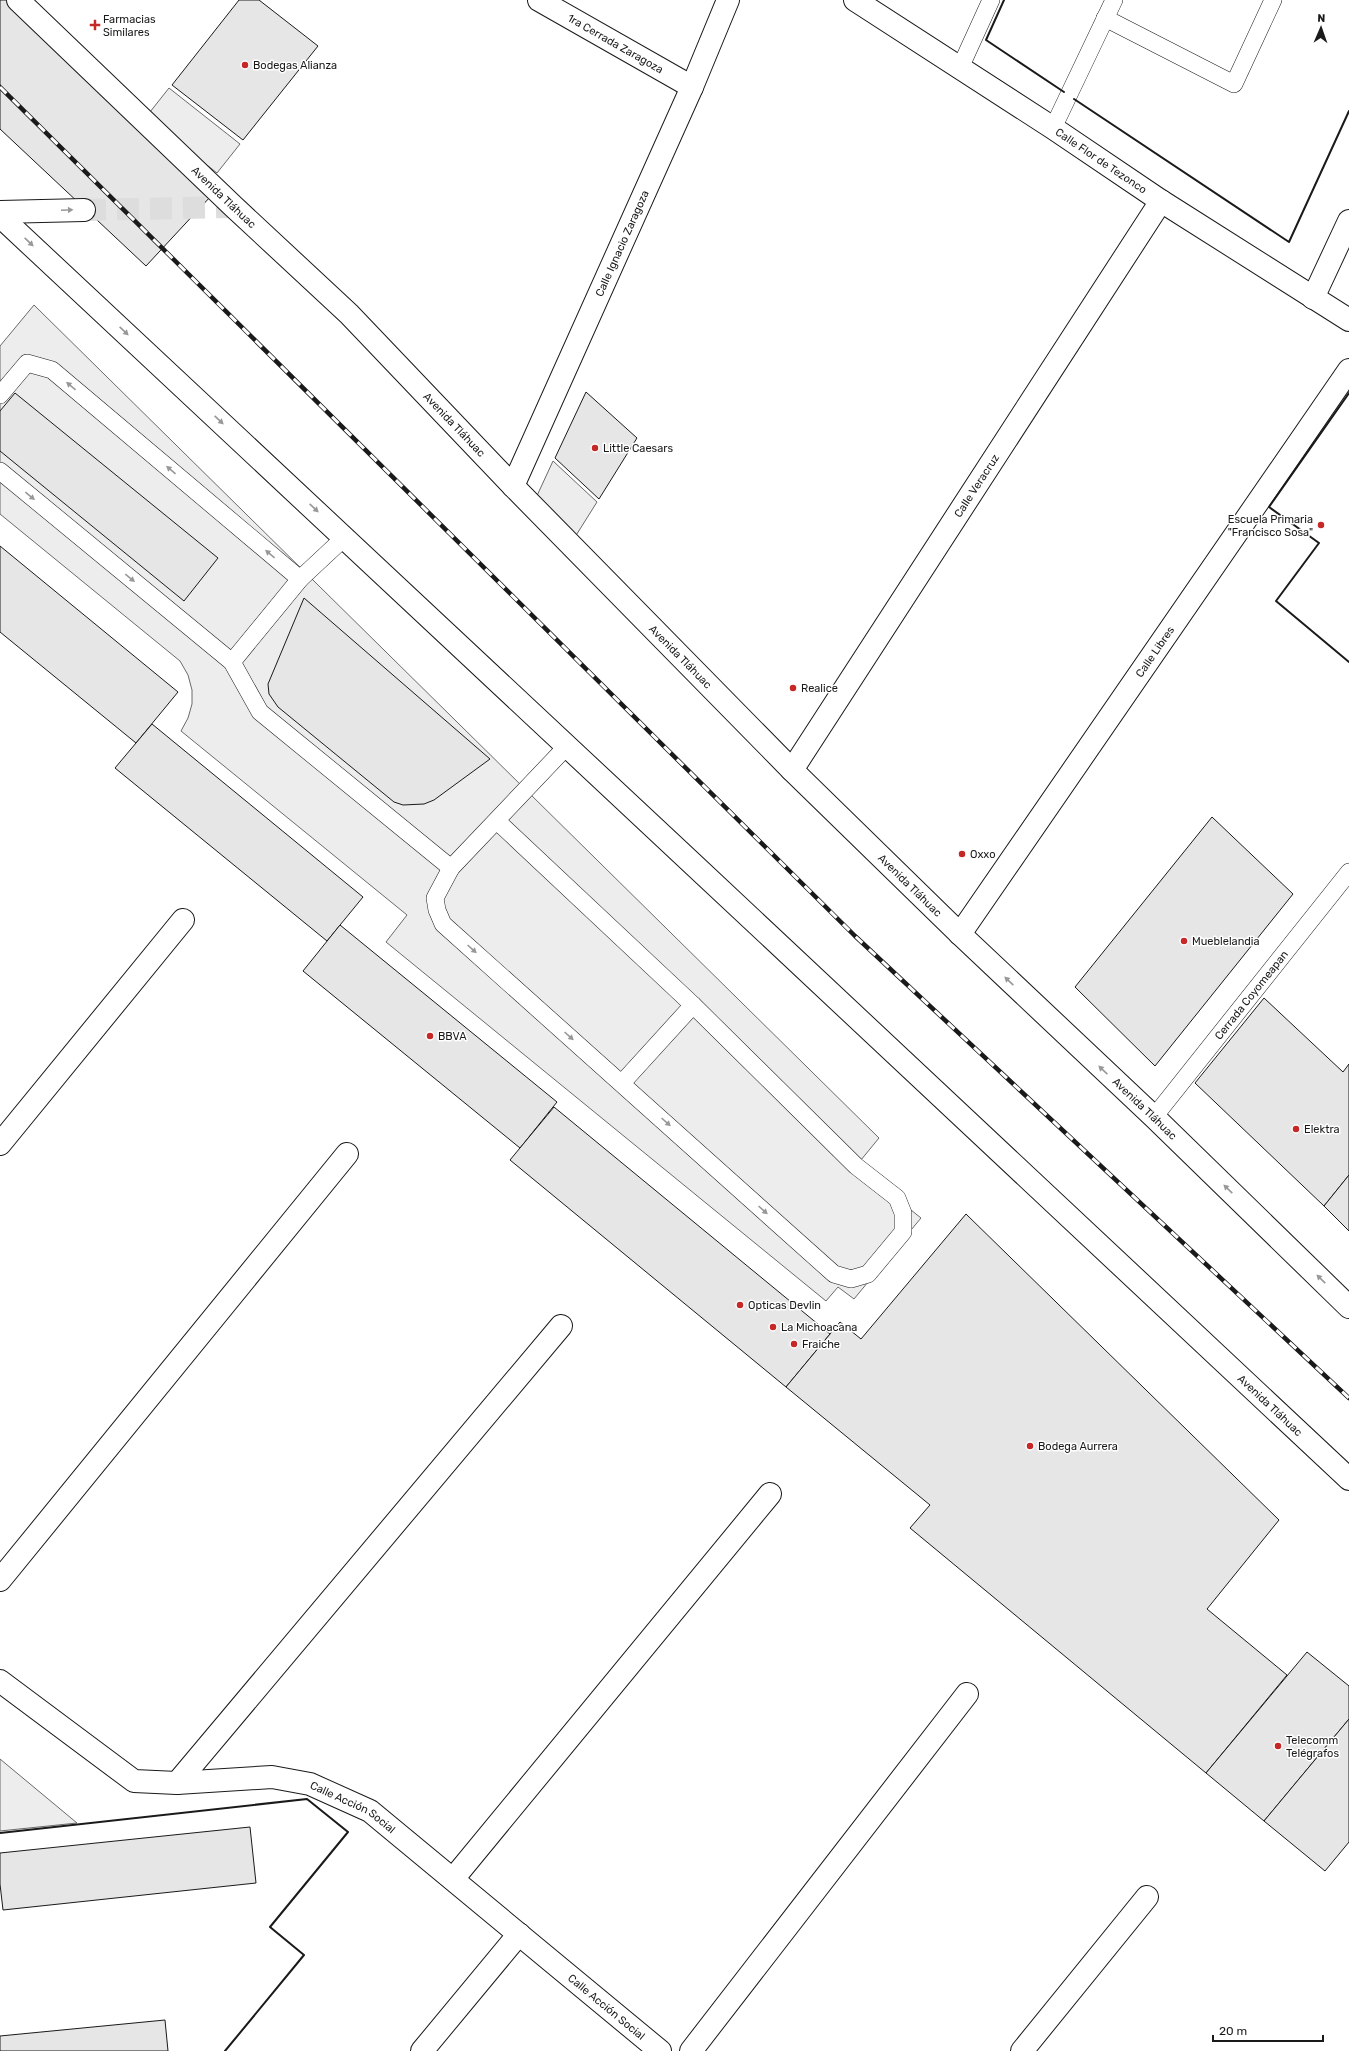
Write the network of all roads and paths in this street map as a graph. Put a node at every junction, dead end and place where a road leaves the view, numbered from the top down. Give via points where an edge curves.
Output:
1 (18, 0) edge
2 (539, 0) edge
3 (728, 0) edge
4 (855, 0) edge
5 (991, 0) edge
6 (1114, 0) edge
7 (1273, 0) edge
8 (1106, 18) junction
9 (960, 68) junction
10 (692, 87) junction
11 (1053, 128) junction
12 (1161, 201) junction
13 (84, 210) tunnel mouth
14 (0, 212) edge
15 (0, 216) edge
16 (1349, 221) edge
17 (1313, 298) junction
18 (1349, 320) edge
19 (1349, 370) edge
20 (0, 395) edge
21 (0, 471) edge
22 (513, 486) junction
23 (345, 537) junction
24 (300, 579) junction
25 (232, 662) junction
26 (568, 745) junction
27 (792, 770) junction
28 (497, 821) junction
29 (452, 868) junction
30 (1349, 872) edge
31 (183, 920) dead end
32 (960, 934) junction
33 (693, 1005) junction
34 (622, 1083) junction
35 (1154, 1117) junction
36 (0, 1144) edge
37 (347, 1154) dead end
38 (1349, 1307) edge
39 (561, 1326) dead end
40 (1349, 1479) edge
41 (770, 1494) dead end
42 (0, 1580) edge
43 (0, 1681) edge
44 (967, 1694) dead end
45 (177, 1783) junction
46 (453, 1879) junction
47 (1147, 1897) dead end
48 (519, 1934) junction
49 (422, 2051) edge
50 (660, 2051) edge
51 (690, 2051) edge
52 (1022, 2051) edge

1 - 22 main road, Avenida Tláhuac via 349,314
2 - 10 main road, 1ra Cerrada Zaragoza
3 - 10 main road, Calle Ignacio Zaragoza
4 - 9 main road, Calle Flor de Tezonco
5 - 9 lane
6 - 8 lane
7 - 8 lane via 1234,84
8 - 11 lane
9 - 11 main road, Calle Flor de Tezonco
10 - 22 main road, Calle Ignacio Zaragoza
11 - 12 main road, Calle Flor de Tezonco
12 - 17 main road, Calle Flor de Tezonco
12 - 27 main road, Calle Veracruz
14 -> 13 main road
15 -> 23 main road, Avenida Tláhuac
16 - 17 main road
17 - 18 main road, Calle Flor de Tezonco
19 - 32 main road, Calle Libres
24 -> 20 lane via 52,370 27,363
21 -> 25 lane
22 - 27 main road, Avenida Tláhuac
23 - 24 lane
23 - 26 main road, Avenida Tláhuac
24 - 25 lane
25 - 29 lane via 260,712
26 - 28 lane
26 - 40 main road, Avenida Tláhuac
27 - 32 main road, Avenida Tláhuac
28 - 29 lane
28 - 33 lane
29 -> 34 lane via 435,898 443,924
30 - 35 lane, Cerrada Coyomeapan
31 - 36 main road
35 -> 32 main road, Avenida Tláhuac
33 - 34 lane
34 -> 33 lane via 834,1274 851,1279 868,1274 903,1232 903,1213 897,1198 856,1166
38 -> 35 main road, Avenida Tláhuac
37 - 42 main road
39 - 45 main road
41 - 46 main road
43 - 45 main road, Calle Acción Social via 134,1781
44 - 51 main road
45 - 46 main road, Calle Acción Social via 272,1777 310,1784 370,1811
46 - 48 main road, Calle Acción Social
47 - 52 main road
48 - 49 main road
48 - 50 main road, Calle Acción Social

